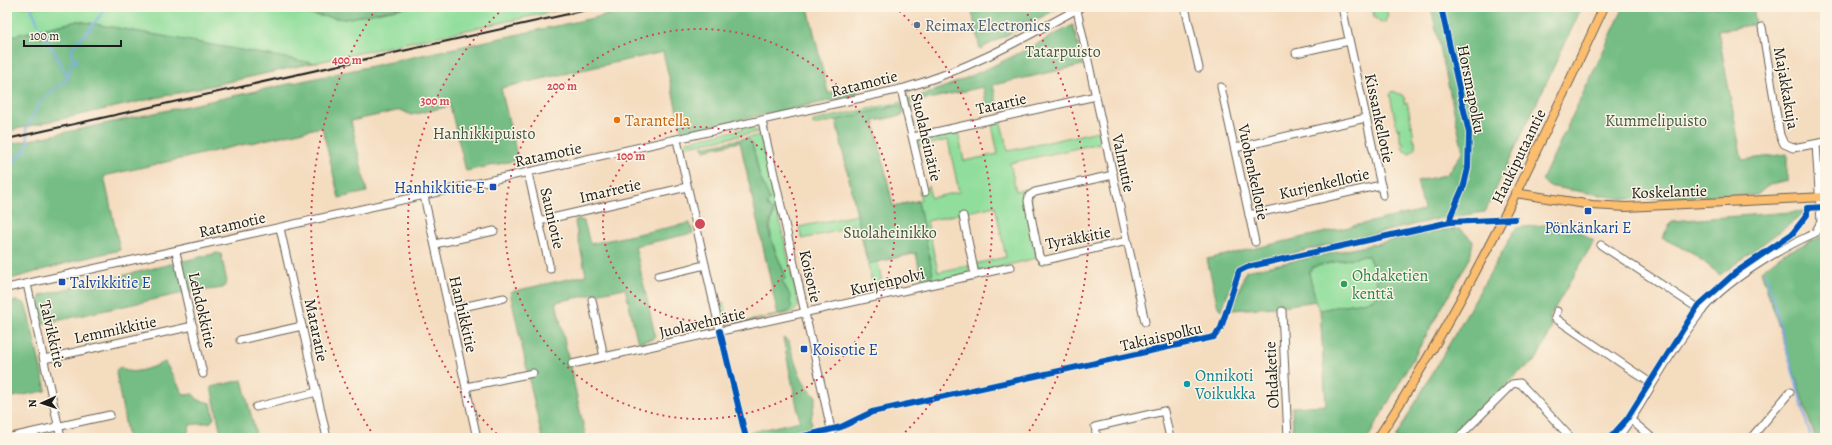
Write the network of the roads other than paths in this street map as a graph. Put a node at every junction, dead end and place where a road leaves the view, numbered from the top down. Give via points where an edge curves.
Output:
1 (1185, 7) edge
2 (1342, 7) edge
3 (1604, 7) edge
4 (1079, 8) edge
5 (1762, 27) dead end
6 (1349, 40) junction
7 (1296, 53) dead end
8 (1199, 68) dead end
9 (1221, 87) dead end
10 (901, 89) junction
11 (1096, 96) junction
12 (1366, 118) junction
13 (762, 121) junction
14 (912, 137) junction
15 (677, 140) junction
16 (1825, 142) edge
17 (1816, 144) junction
18 (1235, 148) junction
19 (528, 173) junction
20 (1113, 175) junction
21 (1381, 185) junction
22 (687, 187) junction
23 (925, 192) dead end
24 (1515, 194) junction
25 (1383, 195) dead end
26 (424, 196) junction
27 (1822, 197) edge
28 (1249, 214) junction
29 (963, 216) dead end
30 (539, 221) junction
31 (280, 228) junction
32 (494, 231) dead end
33 (1127, 242) junction
34 (1255, 242) dead end
35 (435, 244) junction
36 (1601, 245) dead end
37 (176, 252) junction
38 (705, 265) junction
39 (1011, 267) dead end
40 (550, 269) dead end
41 (975, 275) junction
42 (658, 276) dead end
43 (27, 284) junction
44 (7, 288) edge
45 (504, 298) dead end
46 (592, 300) dead end
47 (448, 310) junction
48 (1282, 311) dead end
49 (1557, 311) dead end
50 (1702, 311) junction
51 (805, 313) junction
52 (1145, 322) dead end
53 (193, 326) junction
54 (302, 326) junction
55 (720, 331) junction
56 (240, 340) dead end
57 (604, 357) junction
58 (44, 359) junction
59 (572, 364) dead end
60 (533, 373) dead end
61 (203, 374) dead end
62 (1652, 384) junction
63 (466, 387) junction
64 (317, 392) junction
65 (1790, 392) dead end
66 (256, 407) dead end
67 (110, 415) dead end
68 (1631, 420) junction
69 (58, 426) junction
70 (7, 438) edge
71 (61, 438) edge
72 (327, 438) edge
73 (477, 438) edge
74 (832, 438) edge
75 (1097, 438) edge
76 (1170, 438) edge
77 (1288, 438) edge
78 (1378, 438) edge
79 (1458, 438) edge
80 (1571, 438) edge
81 (1617, 438) edge
82 (1652, 438) edge
83 (1751, 438) edge

1 - 8 street
2 - 6 street, Kissankellotie
3 - 24 main road, Haukiputaantie
4 - 10 street, Ratamotie via 971,65
4 - 11 street, Valmutie
5 - 17 street, Majakkakuja via 1780,135 1784,144 1793,148
6 - 7 street
6 - 12 street, Kissankellotie
9 - 18 street, Vuohenkellotie
10 - 13 street, Ratamotie
10 - 14 street, Suolaheinätie
11 - 14 street, Tatartie
11 - 20 street, Valmutie
12 - 18 street
12 - 21 street, Kissankellotie
13 - 15 street, Ratamotie
13 - 51 street, Koisotie
14 - 23 street, Suolaheinätie
15 - 19 street, Ratamotie
15 - 22 street
16 - 17 street
17 - 27 street
18 - 28 street, Vuohenkellotie
19 - 26 street, Ratamotie
19 - 30 street, Sauniotie
20 - 33 street, Valmutie
20 - 33 street, Tyräkkitie via 1035,192 1029,196 1039,256 1046,260
21 - 25 street, Kissankellotie
21 - 28 street, Kurjenkellotie
22 - 30 street, Imarretie
22 - 38 street
24 - 27 main road, Koskelantie via 1626,207
24 - 78 main road, Haukiputaantie via 1468,288
26 - 31 street, Ratamotie
26 - 35 street, Hanhikkitie
27 - 50 street via 1821,222 1815,233 1754,267
28 - 34 street, Vuohenkellotie
29 - 41 street
30 - 40 street, Sauniotie
31 - 37 street, Ratamotie
31 - 54 street, Mataratie
32 - 35 street
33 - 52 street, Valmutie
35 - 47 street, Hanhikkitie
36 - 50 street
37 - 43 street, Ratamotie
37 - 53 street, Lehdokkitie
38 - 42 street
38 - 55 street
39 - 41 street, Kurjenpolvi
41 - 51 street, Kurjenpolvi
43 - 44 street, Ratamotie
43 - 58 street, Talvikkitie
45 - 47 street
46 - 57 street
47 - 63 street, Hanhikkitie
48 - 77 street, Ohdaketie
49 - 62 street via 1555,318
50 - 62 street
51 - 55 street, Juolavehnätie
51 - 74 street, Koisotie
53 - 58 street, Lemmikkitie
53 - 61 street, Lehdokkitie
54 - 56 street
54 - 64 street, Mataratie
55 - 57 street, Juolavehnätie
57 - 59 street, Juolavehnätie
58 - 69 street, Talvikkitie
60 - 63 street
62 - 68 street
63 - 73 street, Hanhikkitie
64 - 66 street
64 - 72 street, Mataratie
65 - 83 street
67 - 69 street
68 - 81 street
68 - 82 street
69 - 70 street
69 - 71 street, Talvikkitie
75 - 76 street via 1094,427 1164,411
79 - 80 street via 1512,384 1520,383

